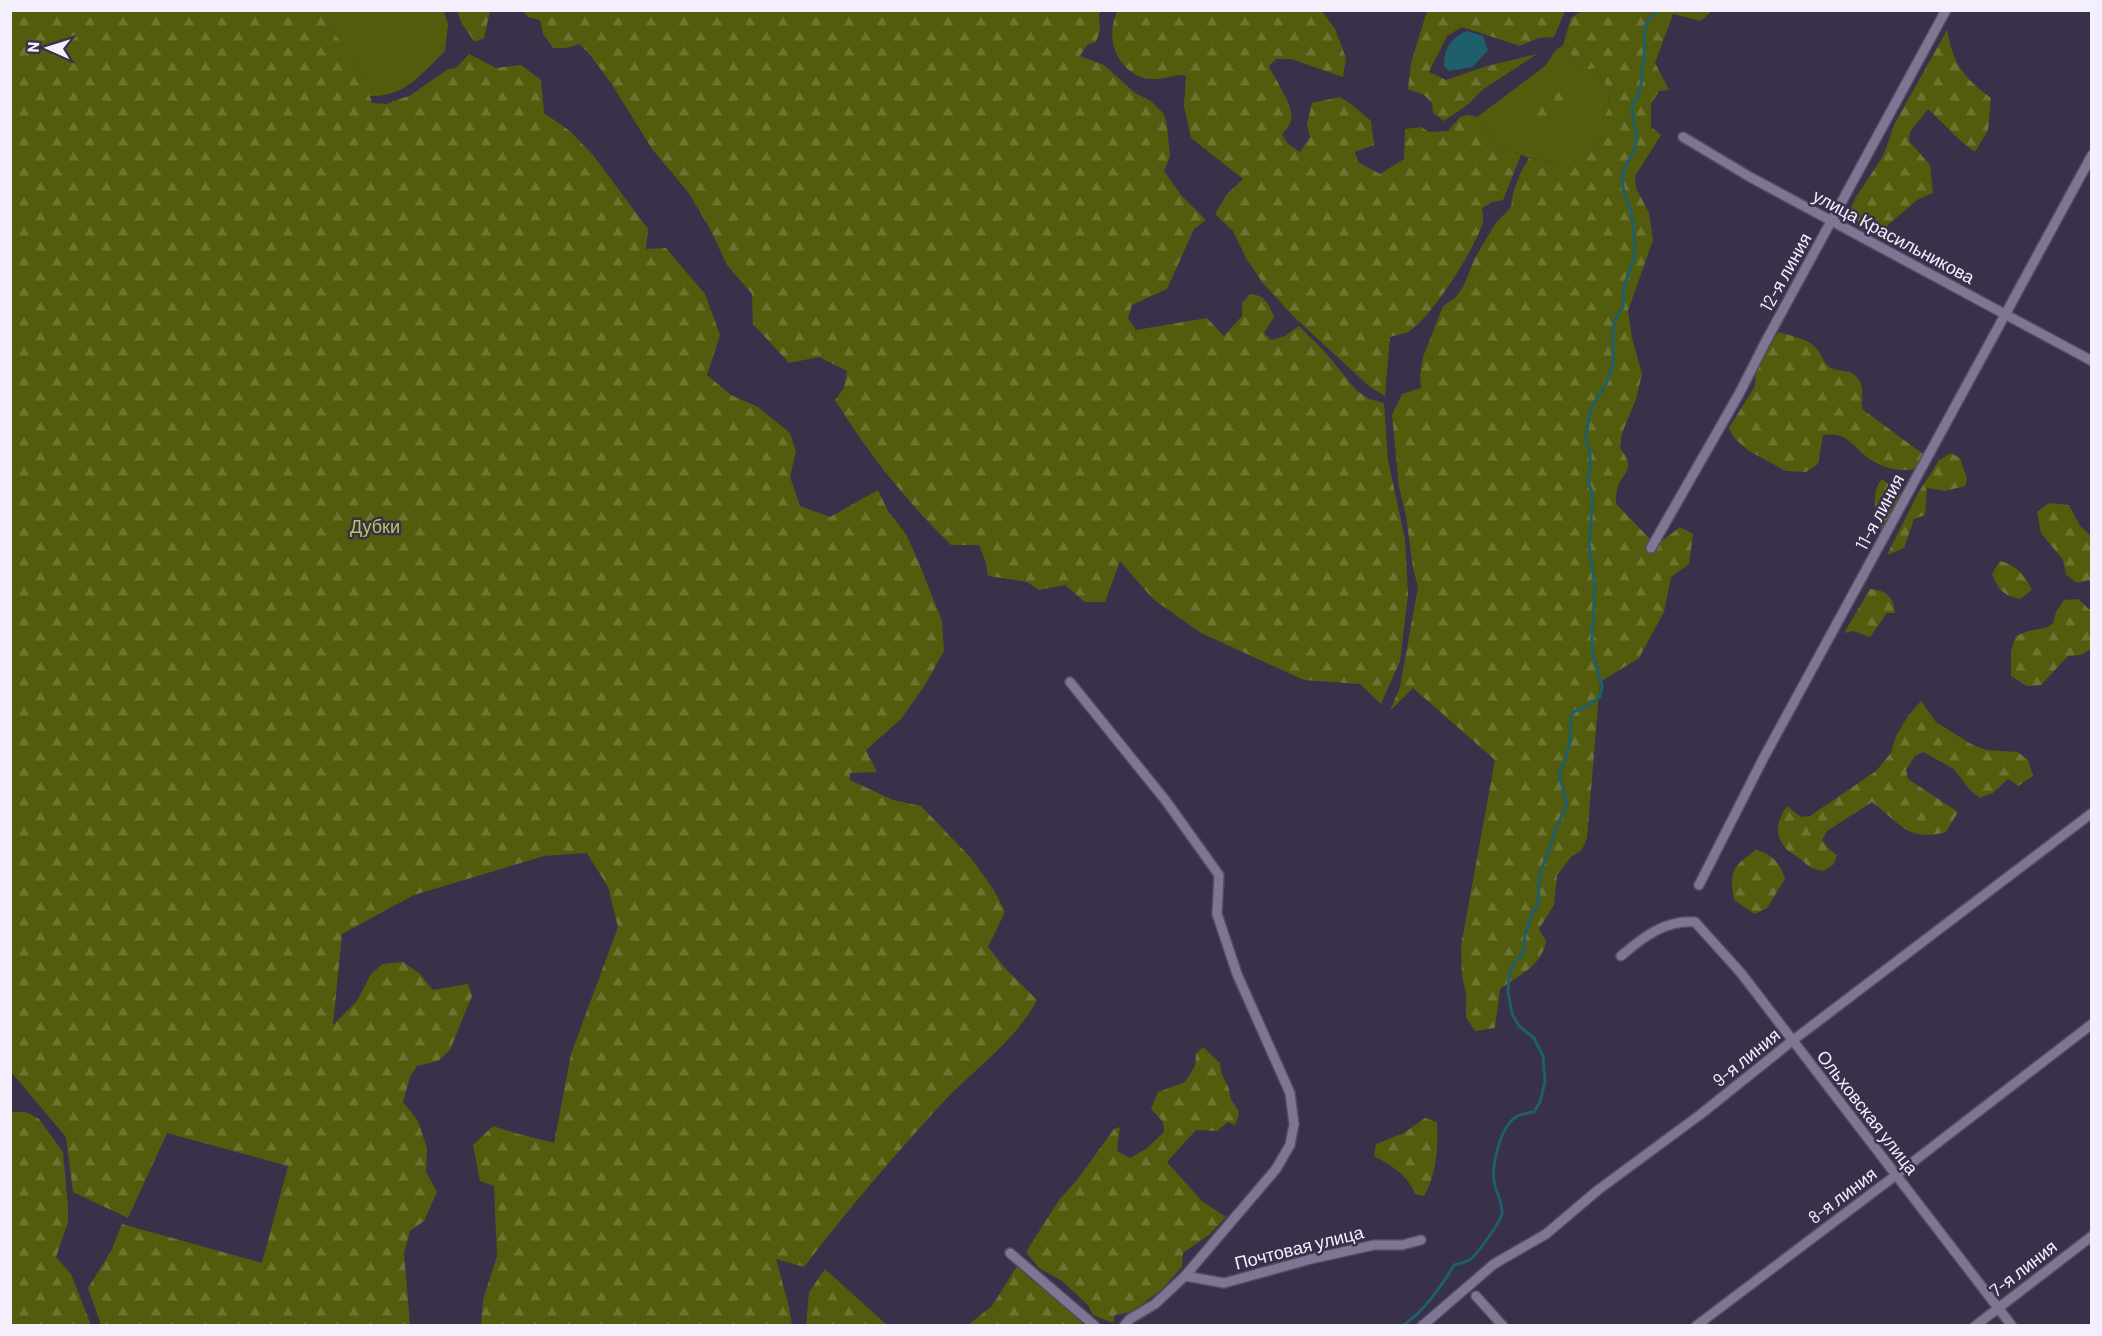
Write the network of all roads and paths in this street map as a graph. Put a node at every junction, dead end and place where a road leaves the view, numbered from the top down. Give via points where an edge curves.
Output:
1 (1946, 10) edge
2 (1683, 137) dead end
3 (2091, 155) edge
4 (1832, 221) junction
5 (2005, 314) junction
6 (2091, 361) edge
7 (1651, 548) dead end
8 (1070, 682) dead end
9 (2091, 813) edge
10 (1699, 885) dead end
11 (1621, 956) dead end
12 (2091, 1024) edge
13 (1792, 1041) junction
14 (1896, 1175) junction
15 (2091, 1236) edge
16 (1421, 1240) dead end
17 (1010, 1254) dead end
18 (1185, 1276) junction
19 (1476, 1296) dead end
20 (1998, 1308) junction
21 (1095, 1326) edge
22 (1124, 1326) edge
23 (1422, 1326) edge
24 (1503, 1326) edge
25 (1696, 1326) edge
26 (1975, 1326) edge
27 (2012, 1326) edge

1 - 4 street, 12-я линия
2 - 4 street, улица Красильникова
3 - 5 street, 11-я линия
4 - 5 street, улица Красильникова
4 - 7 street, 12-я линия
5 - 6 street, улица Красильникова
5 - 10 street, 11-я линия
8 - 18 street via 1166,801 1219,875 1217,914 1237,974 1290,1093 1294,1124 1290,1145 1276,1169
9 - 13 street, 9-я линия
11 - 13 street, Ольховская улица via 1660,928 1695,922 1741,973
12 - 14 street, 8-я линия
13 - 14 street, Ольховская улица
13 - 23 street, 9-я линия via 1546,1234 1494,1264
14 - 20 street, Ольховская улица
14 - 25 street, 8-я линия
15 - 20 street, 7-я линия
16 - 18 street, Почтовая улица via 1374,1245 1224,1283
17 - 21 street
18 - 22 street
19 - 24 street
20 - 26 street, 7-я линия
20 - 27 street, Ольховская улица

